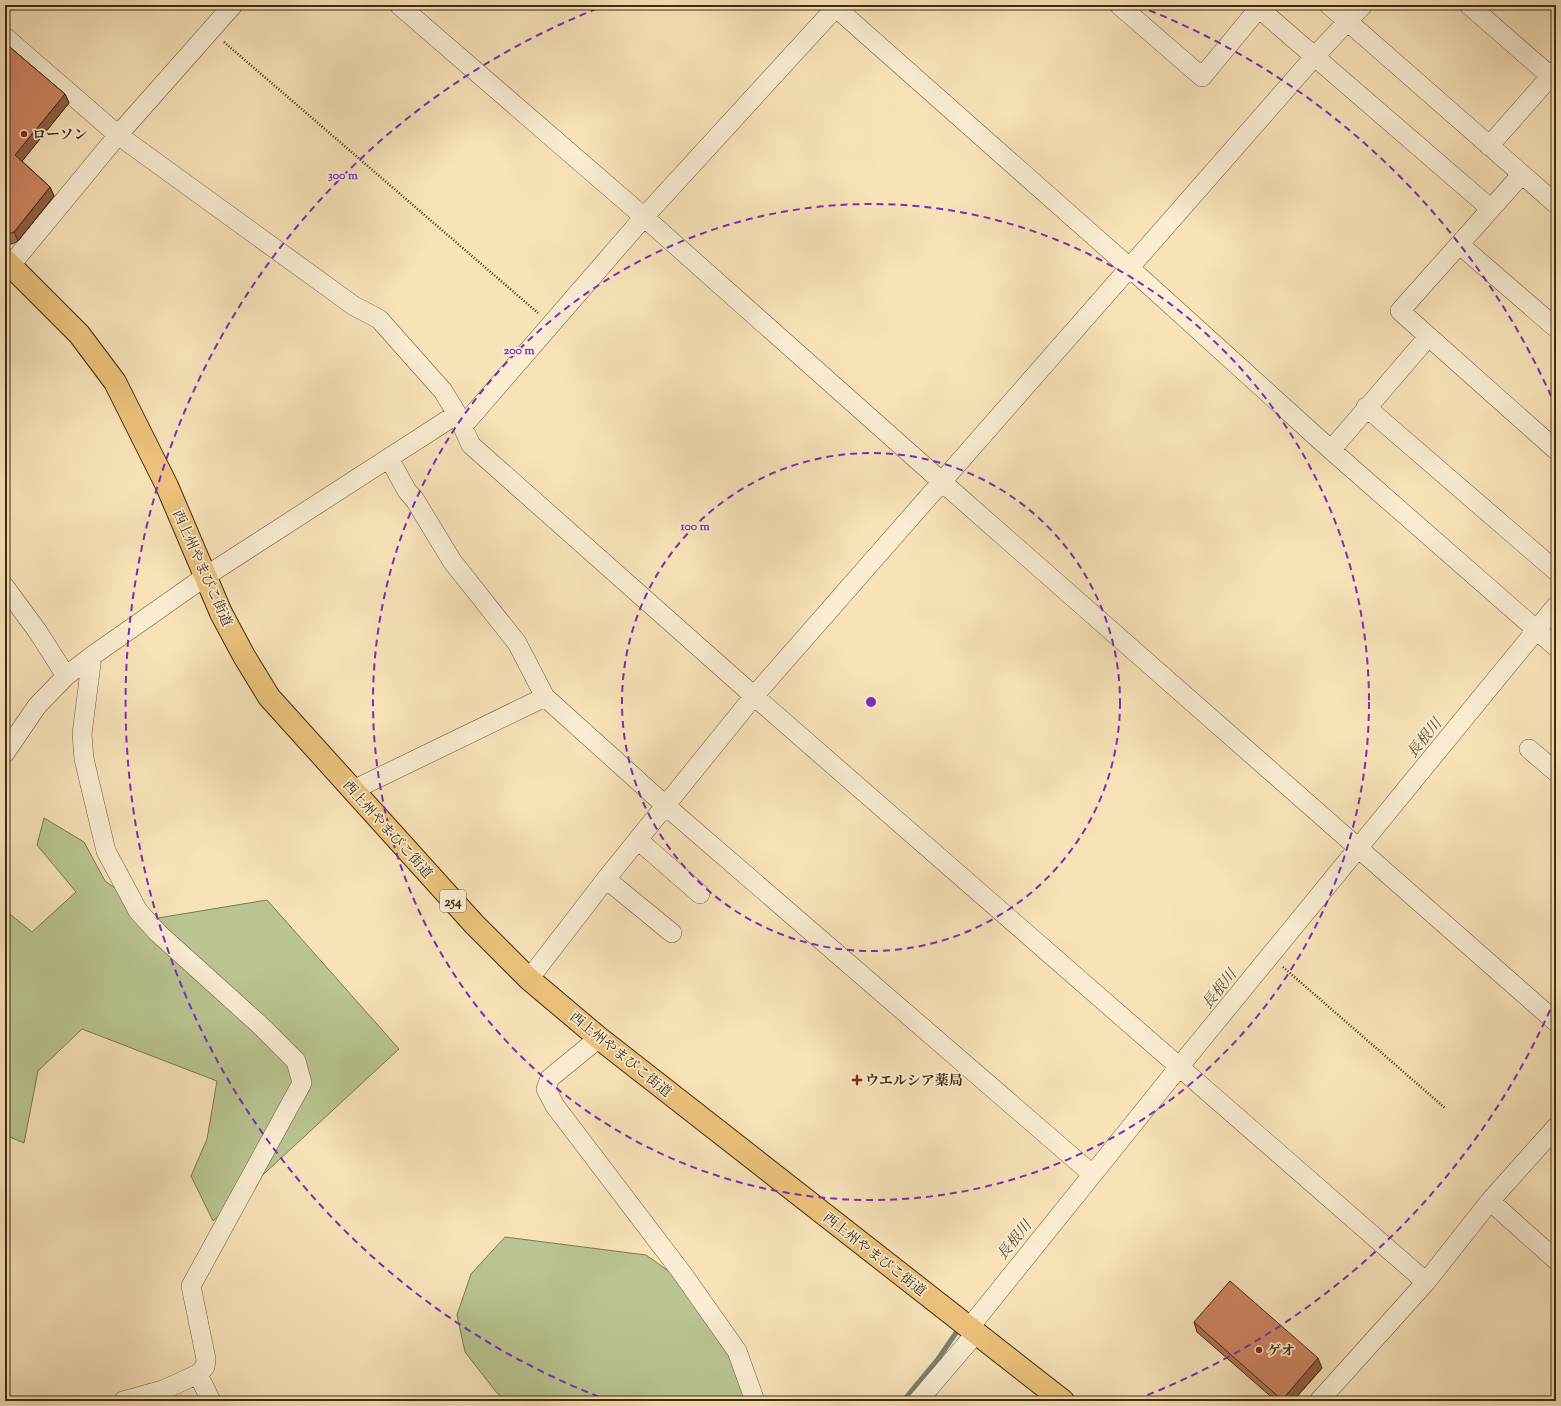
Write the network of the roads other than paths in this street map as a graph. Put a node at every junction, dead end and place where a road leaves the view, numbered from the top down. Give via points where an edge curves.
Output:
1 (233, 5) edge
2 (399, 5) edge
3 (1119, 5) edge
4 (1329, 5) edge
5 (1363, 5) edge
6 (1469, 5) edge
7 (836, 6) edge
8 (1257, 7) edge
9 (1348, 21) junction
10 (5, 38) edge
11 (1315, 56) junction
12 (1554, 76) edge
13 (118, 135) junction
14 (1489, 146) junction
15 (1522, 174) junction
16 (1556, 204) edge
17 (1491, 209) junction
18 (644, 217) junction
19 (1460, 245) junction
20 (6, 266) edge
21 (1130, 268) junction
22 (1556, 328) edge
23 (1428, 336) junction
24 (1366, 407) junction
25 (460, 420) junction
26 (1331, 450) junction
27 (1556, 450) edge
28 (389, 458) junction
29 (941, 481) junction
30 (1556, 571) edge
31 (206, 576) junction
32 (5, 587) edge
33 (1556, 606) edge
34 (1536, 630) junction
35 (1556, 647) edge
36 (92, 656) junction
37 (66, 676) junction
38 (754, 696) junction
39 (545, 698) junction
40 (1529, 749) dead end
41 (5, 753) edge
42 (1556, 772) edge
43 (353, 790) junction
44 (666, 806) junction
45 (638, 840) junction
46 (1359, 847) junction
47 (606, 879) junction
48 (700, 894) dead end
49 (672, 933) dead end
50 (529, 979) junction
51 (1556, 1022) edge
52 (599, 1038) junction
53 (1179, 1067) junction
54 (1556, 1127) edge
55 (1092, 1174) junction
56 (1490, 1201) junction
57 (1556, 1260) edge
58 (1426, 1282) junction
59 (972, 1330) junction
60 (198, 1374) junction
61 (127, 1401) edge
62 (211, 1401) edge
63 (755, 1401) edge
64 (918, 1401) edge
65 (1062, 1401) edge
66 (1319, 1401) edge

1 - 13 street
2 - 18 street
3 - 8 street via 1202,77
4 - 9 street
5 - 9 street
6 - 12 street
7 - 18 street
7 - 21 street
8 - 11 street
9 - 11 street
9 - 14 street
10 - 13 street
11 - 17 street
11 - 21 street
12 - 14 street
13 - 20 street
13 - 25 street via 354,306 379,319 443,391
14 - 15 street
15 - 16 street
15 - 17 street
17 - 19 street
18 - 25 street
18 - 29 street
19 - 22 street
19 - 23 street via 1400,311
20 - 31 highway, 西上州やまびこ街道 / 254 via 79,334 115,382 167,486
21 - 26 street
21 - 29 street
23 - 24 street
23 - 27 street
24 - 26 street
24 - 30 street
25 - 28 street
25 - 38 street via 471,445
26 - 34 street
28 - 31 street
28 - 39 street via 452,561 517,643
29 - 38 street
29 - 46 street
31 - 36 street
31 - 43 highway, 西上州やまびこ街道 / 254 via 221,613 269,697
32 - 37 street
33 - 34 street
34 - 35 street
34 - 46 street
36 - 37 street
36 - 60 street via 82,734 84,759 106,851 138,911 158,933 296,1061 302,1083 191,1286 206,1359 205,1367
37 - 41 street via 37,706
38 - 44 street
38 - 53 street
39 - 43 street
39 - 44 street
40 - 42 street
43 - 50 highway, 西上州やまびこ街道 / 254 via 474,924
44 - 45 street
44 - 55 street
45 - 47 street
45 - 48 street
46 - 51 street
46 - 53 street
47 - 49 street
47 - 50 street
50 - 52 highway, 西上州やまびこ街道 / 254
52 - 59 highway, 西上州やまびこ街道 / 254
52 - 63 street via 550,1078 546,1089 555,1106 682,1273 737,1351
53 - 55 street
53 - 58 street
54 - 56 street
55 - 59 street
56 - 57 street
56 - 58 street
58 - 66 street
59 - 64 street
59 - 65 highway, 西上州やまびこ街道 / 254
60 - 61 street via 162,1390
60 - 62 street

